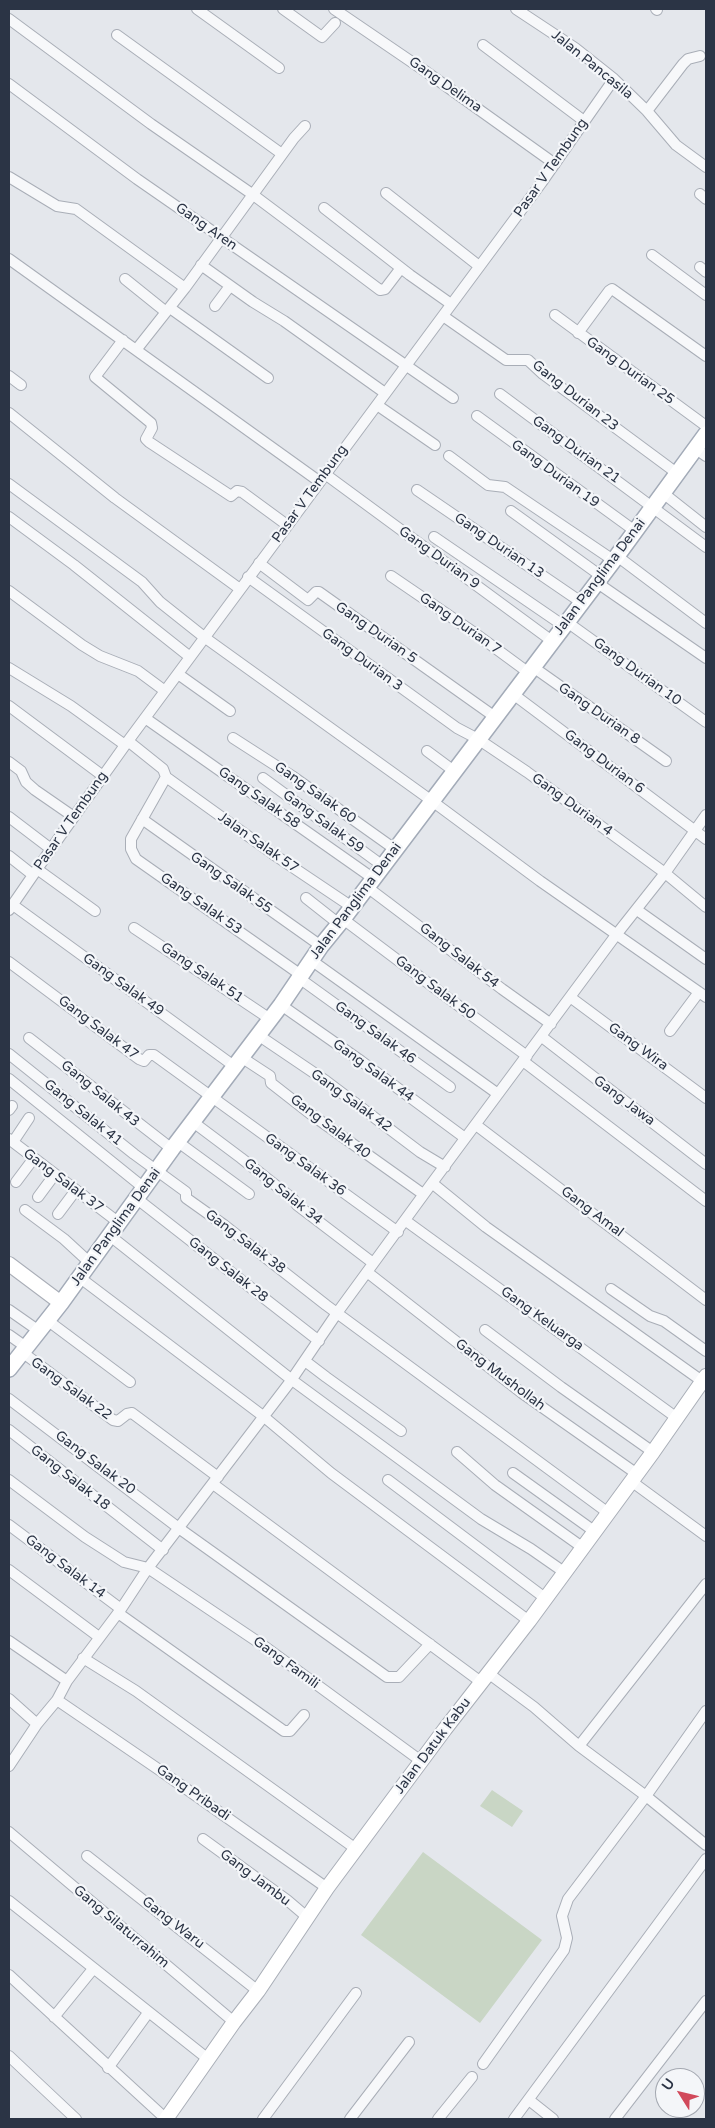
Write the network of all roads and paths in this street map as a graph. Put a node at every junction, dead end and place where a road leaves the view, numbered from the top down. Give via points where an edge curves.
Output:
1 (197, 9) edge
2 (284, 9) edge
3 (334, 9) edge
4 (516, 9) edge
5 (9, 19) edge
6 (335, 24) dead end
7 (117, 35) dead end
8 (483, 45) dead end
9 (700, 56) dead end
10 (279, 68) dead end
11 (614, 79) junction
12 (9, 84) edge
13 (647, 111) junction
14 (584, 121) junction
15 (305, 126) dead end
16 (282, 154) junction
17 (555, 164) junction
18 (706, 167) edge
19 (9, 177) edge
20 (386, 193) dead end
21 (252, 194) junction
22 (324, 208) dead end
23 (221, 237) junction
24 (652, 255) dead end
25 (9, 259) edge
26 (201, 265) junction
27 (479, 266) junction
28 (401, 268) junction
29 (125, 278) dead end
30 (230, 286) junction
31 (185, 288) junction
32 (706, 294) edge
33 (451, 304) junction
34 (215, 306) dead end
35 (168, 310) junction
36 (555, 315) dead end
37 (443, 316) junction
38 (578, 333) junction
39 (123, 340) junction
40 (136, 350) junction
41 (706, 356) edge
42 (406, 366) junction
43 (9, 376) edge
44 (268, 378) dead end
45 (21, 385) dead end
46 (385, 393) junction
47 (500, 394) dead end
48 (453, 398) dead end
49 (377, 404) junction
50 (9, 413) edge
51 (477, 416) dead end
52 (706, 426) edge
53 (706, 434) edge
54 (435, 445) dead end
55 (701, 453) edge
56 (449, 456) dead end
57 (678, 474) junction
58 (322, 478) junction
59 (9, 484) edge
60 (417, 490) dead end
61 (663, 493) junction
62 (653, 506) junction
63 (511, 511) dead end
64 (9, 517) edge
65 (287, 525) junction
66 (706, 527) edge
67 (635, 531) junction
68 (434, 537) dead end
69 (706, 547) edge
70 (615, 558) junction
71 (259, 563) junction
72 (391, 576) dead end
73 (248, 578) junction
74 (599, 579) junction
75 (240, 589) junction
76 (9, 591) edge
77 (581, 602) junction
78 (565, 624) junction
79 (706, 624) edge
80 (204, 638) junction
81 (552, 641) junction
82 (190, 656) junction
83 (706, 658) edge
84 (9, 668) edge
85 (531, 670) junction
86 (178, 674) junction
87 (165, 691) junction
88 (513, 694) junction
89 (9, 706) edge
90 (230, 711) dead end
91 (495, 717) junction
92 (145, 718) junction
93 (706, 722) edge
94 (233, 738) dead end
95 (478, 739) junction
96 (127, 743) junction
97 (427, 751) dead end
98 (666, 761) dead end
99 (9, 762) edge
100 (454, 771) junction
101 (103, 776) junction
102 (166, 777) junction
103 (263, 778) dead end
104 (432, 801) junction
105 (706, 815) edge
106 (9, 817) edge
107 (74, 817) junction
108 (142, 819) junction
109 (695, 830) junction
110 (706, 839) edge
111 (50, 848) junction
112 (396, 850) junction
113 (9, 856) edge
114 (383, 866) junction
115 (35, 872) junction
116 (665, 874) junction
117 (370, 883) junction
118 (306, 898) dead end
119 (706, 907) edge
120 (10, 908) edge
121 (636, 910) junction
122 (95, 912) dead end
123 (345, 917) junction
124 (134, 928) dead end
125 (616, 936) junction
126 (321, 946) junction
127 (706, 959) edge
128 (312, 960) junction
129 (9, 962) edge
130 (300, 976) junction
131 (703, 995) edge
132 (570, 997) junction
133 (281, 1005) junction
134 (270, 1019) junction
135 (551, 1024) junction
136 (670, 1031) dead end
137 (258, 1035) junction
138 (29, 1038) dead end
139 (542, 1038) junction
140 (9, 1054) edge
141 (525, 1058) junction
142 (238, 1061) junction
143 (9, 1079) edge
144 (450, 1087) dead end
145 (498, 1094) junction
146 (212, 1097) junction
147 (706, 1098) edge
148 (29, 1118) dead end
149 (193, 1122) junction
150 (476, 1125) junction
151 (465, 1138) junction
152 (11, 1141) edge
153 (175, 1146) junction
154 (34, 1158) junction
155 (706, 1164) edge
156 (445, 1167) junction
157 (156, 1171) junction
158 (55, 1174) junction
159 (16, 1182) dead end
160 (432, 1183) junction
161 (76, 1190) junction
162 (140, 1193) junction
163 (249, 1194) dead end
164 (424, 1194) junction
165 (38, 1197) dead end
166 (706, 1201) edge
167 (25, 1210) dead end
168 (58, 1214) dead end
169 (406, 1221) junction
170 (113, 1229) junction
171 (398, 1232) junction
172 (89, 1262) junction
173 (9, 1264) edge
174 (370, 1268) junction
175 (79, 1277) junction
176 (611, 1289) dead end
177 (706, 1300) edge
178 (61, 1303) junction
179 (9, 1310) edge
180 (337, 1313) junction
181 (43, 1325) junction
182 (485, 1330) dead end
183 (9, 1335) edge
184 (319, 1341) junction
185 (24, 1350) junction
186 (706, 1351) edge
187 (305, 1360) junction
188 (9, 1369) edge
189 (704, 1379) edge
190 (292, 1380) junction
191 (130, 1382) dead end
192 (9, 1399) edge
193 (263, 1416) junction
194 (677, 1418) junction
195 (9, 1430) edge
196 (401, 1431) dead end
197 (456, 1452) dead end
198 (653, 1452) junction
199 (513, 1473) dead end
200 (9, 1480) edge
201 (216, 1480) junction
202 (388, 1480) dead end
203 (634, 1480) junction
204 (607, 1512) junction
205 (9, 1525) edge
206 (180, 1529) junction
207 (594, 1531) junction
208 (705, 1533) edge
209 (582, 1547) junction
210 (163, 1550) junction
211 (148, 1568) junction
212 (9, 1570) edge
213 (564, 1572) junction
214 (706, 1584) edge
215 (545, 1598) junction
216 (120, 1611) junction
217 (529, 1620) junction
218 (99, 1637) junction
219 (9, 1641) edge
220 (430, 1644) junction
221 (83, 1658) junction
222 (484, 1677) junction
223 (66, 1681) junction
224 (9, 1699) edge
225 (56, 1700) junction
226 (706, 1711) edge
227 (304, 1715) dead end
228 (37, 1724) junction
229 (579, 1746) junction
230 (421, 1761) junction
231 (9, 1766) edge
232 (646, 1796) junction
233 (9, 1832) edge
234 (203, 1839) dead end
235 (706, 1845) edge
236 (356, 1849) junction
237 (87, 1856) dead end
238 (706, 1859) edge
239 (328, 1888) junction
240 (9, 1901) edge
241 (307, 1917) junction
242 (93, 1968) junction
243 (9, 1975) edge
244 (258, 1990) junction
245 (356, 1993) dead end
246 (706, 2001) edge
247 (148, 2013) junction
248 (54, 2016) junction
249 (234, 2022) junction
250 (409, 2042) dead end
251 (9, 2056) edge
252 (208, 2059) junction
253 (482, 2064) dead end
254 (108, 2068) junction
255 (472, 2077) dead end
256 (528, 2100) junction
257 (76, 2119) edge
258 (166, 2119) edge
259 (263, 2119) edge
260 (350, 2119) edge
261 (438, 2119) edge
262 (514, 2119) edge
263 (554, 2119) edge
264 (615, 2119) edge

1 - 10 street
2 - 6 street via 322,37
3 - 17 street, Gang Delima
4 - 11 street, Jalan Pancasila via 575,48
5 - 21 street
7 - 16 street
8 - 14 street
9 - 13 street via 688,59
11 - 13 street, Jalan Pancasila
11 - 14 street, Pasar V Tembung
12 - 23 street, Gang Aren
13 - 18 street, Jalan Pancasila via 676,145
14 - 17 street, Pasar V Tembung
15 - 16 street
16 - 21 street
17 - 27 street, Pasar V Tembung
19 - 31 street via 57,206 76,209
20 - 27 street
21 - 23 street
21 - 28 street via 380,290 385,289
22 - 28 street
23 - 26 street
23 - 42 street, Gang Aren
24 - 32 street
25 - 39 street, Gang Durian 9
26 - 30 street
26 - 31 street
27 - 33 street, Pasar V Tembung
28 - 33 street
29 - 35 street
30 - 34 street
30 - 46 street
31 - 35 street
33 - 37 street, Pasar V Tembung
35 - 40 street
35 - 44 street
36 - 38 street, Gang Durian 25
37 - 42 street, Pasar V Tembung
37 - 57 street, Gang Durian 23 via 506,360 528,360
38 - 41 street via 612,289
38 - 52 street, Gang Durian 25
39 - 40 street, Gang Durian 9
39 - 65 street via 95,377 151,423 146,439 230,496 242,492
40 - 58 street, Gang Durian 9
42 - 46 street, Pasar V Tembung
42 - 48 street, Gang Aren
43 - 45 street
46 - 49 street, Pasar V Tembung
47 - 62 street, Gang Durian 21
49 - 54 street
49 - 58 street, Pasar V Tembung
50 - 75 street via 115,498
51 - 67 street, Gang Durian 19
53 - 55 main road, Jalan Panglima Denai
55 - 57 main road, Jalan Panglima Denai
56 - 70 street via 488,485 505,487
57 - 61 main road, Jalan Panglima Denai
58 - 65 street, Pasar V Tembung
58 - 81 street, Gang Durian 9
59 - 80 street via 142,582 160,602
60 - 77 street, Gang Durian 13
61 - 62 main road, Jalan Panglima Denai
61 - 66 street
62 - 67 main road, Jalan Panglima Denai
62 - 69 street, Gang Durian 21
63 - 74 street
64 - 82 street
65 - 71 street, Pasar V Tembung
67 - 70 main road, Jalan Panglima Denai
68 - 78 street, Gang Durian 10
70 - 74 main road, Jalan Panglima Denai
70 - 79 street
71 - 73 street, Pasar V Tembung
71 - 91 street, Gang Durian 5 via 308,600 319,592
72 - 85 street, Gang Durian 7
73 - 75 street, Pasar V Tembung
73 - 95 street, Gang Durian 3 via 457,728
74 - 77 main road, Jalan Panglima Denai
74 - 83 street
75 - 80 street, Pasar V Tembung
76 - 87 street via 82,645 138,672
77 - 78 main road, Jalan Panglima Denai
78 - 81 main road, Jalan Panglima Denai
78 - 93 street, Gang Durian 10
80 - 82 street, Pasar V Tembung
80 - 104 street
81 - 85 main road, Jalan Panglima Denai
82 - 86 street, Pasar V Tembung
84 - 96 street, Jalan Salak 57
85 - 88 main road, Jalan Panglima Denai
85 - 98 street, Gang Durian 8
86 - 87 street, Pasar V Tembung
86 - 90 street
87 - 92 street, Pasar V Tembung
88 - 91 main road, Jalan Panglima Denai
88 - 109 street, Gang Durian 6
89 - 101 street
91 - 95 main road, Jalan Panglima Denai
92 - 96 street, Pasar V Tembung
92 - 117 street, Gang Salak 58
94 - 112 street, Gang Salak 60
95 - 100 main road, Jalan Panglima Denai
95 - 116 street, Gang Durian 4
96 - 101 street, Pasar V Tembung
96 - 102 street, Jalan Salak 57 via 158,765
97 - 100 street
99 - 107 street via 21,771 35,790
100 - 104 main road, Jalan Panglima Denai
101 - 107 street, Pasar V Tembung
102 - 108 street, Gang Salak 53
102 - 123 street, Jalan Salak 57 via 273,854
103 - 114 street, Gang Salak 59
104 - 112 main road, Jalan Panglima Denai
104 - 125 street
105 - 109 street
106 - 111 street
107 - 111 street, Pasar V Tembung
108 - 126 street, Gang Salak 55
108 - 130 street, Gang Salak 53 via 131,839 136,858
109 - 110 street, Gang Durian 6
109 - 116 street
111 - 115 street, Pasar V Tembung
112 - 114 main road, Jalan Panglima Denai
113 - 115 street
114 - 117 main road, Jalan Panglima Denai
115 - 120 street, Pasar V Tembung
115 - 122 street
116 - 119 street, Gang Durian 4
116 - 121 street
117 - 123 main road, Jalan Panglima Denai
117 - 135 street, Gang Salak 54 via 502,989
118 - 123 street
120 - 142 street, Gang Salak 49
121 - 125 street
121 - 127 street
123 - 126 main road, Jalan Panglima Denai
123 - 141 street, Gang Salak 50
124 - 134 street, Gang Salak 51
125 - 131 street
125 - 132 street
126 - 128 main road, Jalan Panglima Denai
128 - 130 main road, Jalan Panglima Denai
128 - 145 street
129 - 146 street, Gang Salak 47 via 139,1059 144,1061 149,1055 154,1055
130 - 133 main road, Jalan Panglima Denai
130 - 144 street, Gang Salak 46
131 - 136 street
132 - 135 street
132 - 147 street, Gang Wira
133 - 134 main road, Jalan Panglima Denai
133 - 151 street, Gang Salak 44
134 - 137 main road, Jalan Panglima Denai
135 - 139 street
137 - 142 main road, Jalan Panglima Denai
137 - 156 street, Gang Salak 42
138 - 153 street, Gang Salak 43
139 - 141 street
139 - 155 street, Gang Jawa
140 - 157 street, Gang Salak 41
141 - 145 street
141 - 166 street, Gang Salak 50
142 - 146 main road, Jalan Panglima Denai
142 - 164 street, Gang Salak 40 via 270,1076 271,1083 312,1115
143 - 162 street, Gang Salak 28
145 - 150 street
146 - 149 main road, Jalan Panglima Denai
146 - 171 street, Gang Salak 36
148 - 152 street
149 - 153 main road, Jalan Panglima Denai
149 - 174 street, Gang Salak 34 via 293,1199
150 - 151 street
150 - 177 street, Gang Amal
151 - 156 street
152 - 154 street, Gang Salak 37
153 - 157 main road, Jalan Panglima Denai
153 - 163 street, Gang Salak 43
154 - 158 street, Gang Salak 37
154 - 159 street
156 - 160 street
157 - 162 main road, Jalan Panglima Denai
157 - 180 street, Gang Salak 38 via 186,1192 186,1198
158 - 161 street, Gang Salak 37
158 - 165 street
160 - 164 street
160 - 189 street via 486,1226
161 - 168 street
161 - 170 street, Gang Salak 37
162 - 170 main road, Jalan Panglima Denai
162 - 184 street, Gang Salak 28
164 - 169 street
167 - 172 street
169 - 171 street
169 - 194 street, Gang Keluarga
170 - 172 main road, Jalan Panglima Denai
170 - 190 street, Gang Salak 37
171 - 174 street
172 - 175 main road, Jalan Panglima Denai
173 - 178 street
174 - 180 street
174 - 203 street, Gang Mushollah
175 - 178 main road, Jalan Panglima Denai
175 - 193 street
176 - 186 street
178 - 181 main road, Jalan Panglima Denai
179 - 181 street
180 - 184 street
180 - 204 street, Gang Salak 38
181 - 185 main road, Jalan Panglima Denai
181 - 191 street
182 - 198 street
183 - 185 street
184 - 187 street
185 - 188 main road, Jalan Panglima Denai
185 - 201 street, Gang Salak 22 via 115,1421 132,1413
187 - 190 street
187 - 196 street
189 - 194 street, Jalan Datuk Kabu
190 - 193 street
190 - 213 street, Gang Salak 37 via 481,1519
192 - 206 street, Gang Salak 20
193 - 201 street
193 - 217 street via 331,1474
194 - 198 street, Jalan Datuk Kabu
195 - 210 street, Gang Salak 18
197 - 209 street via 495,1485
198 - 203 street, Jalan Datuk Kabu
199 - 207 street
200 - 211 street, Gang Famili via 124,1562
201 - 206 street
201 - 220 street
202 - 215 street
203 - 204 street, Jalan Datuk Kabu
203 - 208 street, Gang Mushollah via 644,1492
204 - 207 street, Jalan Datuk Kabu
205 - 216 street, Gang Salak 14
206 - 210 street
206 - 220 street, Gang Salak 20 via 388,1677 399,1678
207 - 209 street, Jalan Datuk Kabu
209 - 213 street, Jalan Datuk Kabu
210 - 211 street
211 - 216 street
211 - 230 street, Gang Famili via 264,1646
212 - 218 street
213 - 215 street, Jalan Datuk Kabu
214 - 229 street
215 - 217 street, Jalan Datuk Kabu
216 - 218 street
216 - 227 street, Gang Salak 14 via 284,1731 290,1730
217 - 222 street, Jalan Datuk Kabu
218 - 221 street
219 - 223 street
220 - 222 street
221 - 223 street
221 - 236 street via 136,1691
222 - 229 street via 534,1707
222 - 230 street, Jalan Datuk Kabu
223 - 225 street
224 - 228 street
225 - 228 street
225 - 239 street, Gang Pribadi
226 - 232 street
228 - 231 street
229 - 232 street
230 - 236 street, Jalan Datuk Kabu
232 - 235 street
232 - 253 street via 568,1899 562,1916 567,1938 564,1950
233 - 249 street, Gang Silaturrahim
234 - 241 street, Gang Jambu
236 - 239 street, Jalan Datuk Kabu
237 - 244 street, Gang Waru
238 - 256 street
239 - 241 street, Jalan Datuk Kabu
240 - 242 street
241 - 244 street, Jalan Datuk Kabu
242 - 247 street
242 - 248 street
243 - 248 street
244 - 249 street, Jalan Datuk Kabu
245 - 259 street
246 - 264 street
247 - 252 street
247 - 254 street
248 - 254 street
249 - 252 street, Jalan Datuk Kabu
250 - 260 street
251 - 257 street
252 - 258 street, Jalan Datuk Kabu
254 - 258 street
255 - 261 street
256 - 262 street
256 - 263 street

